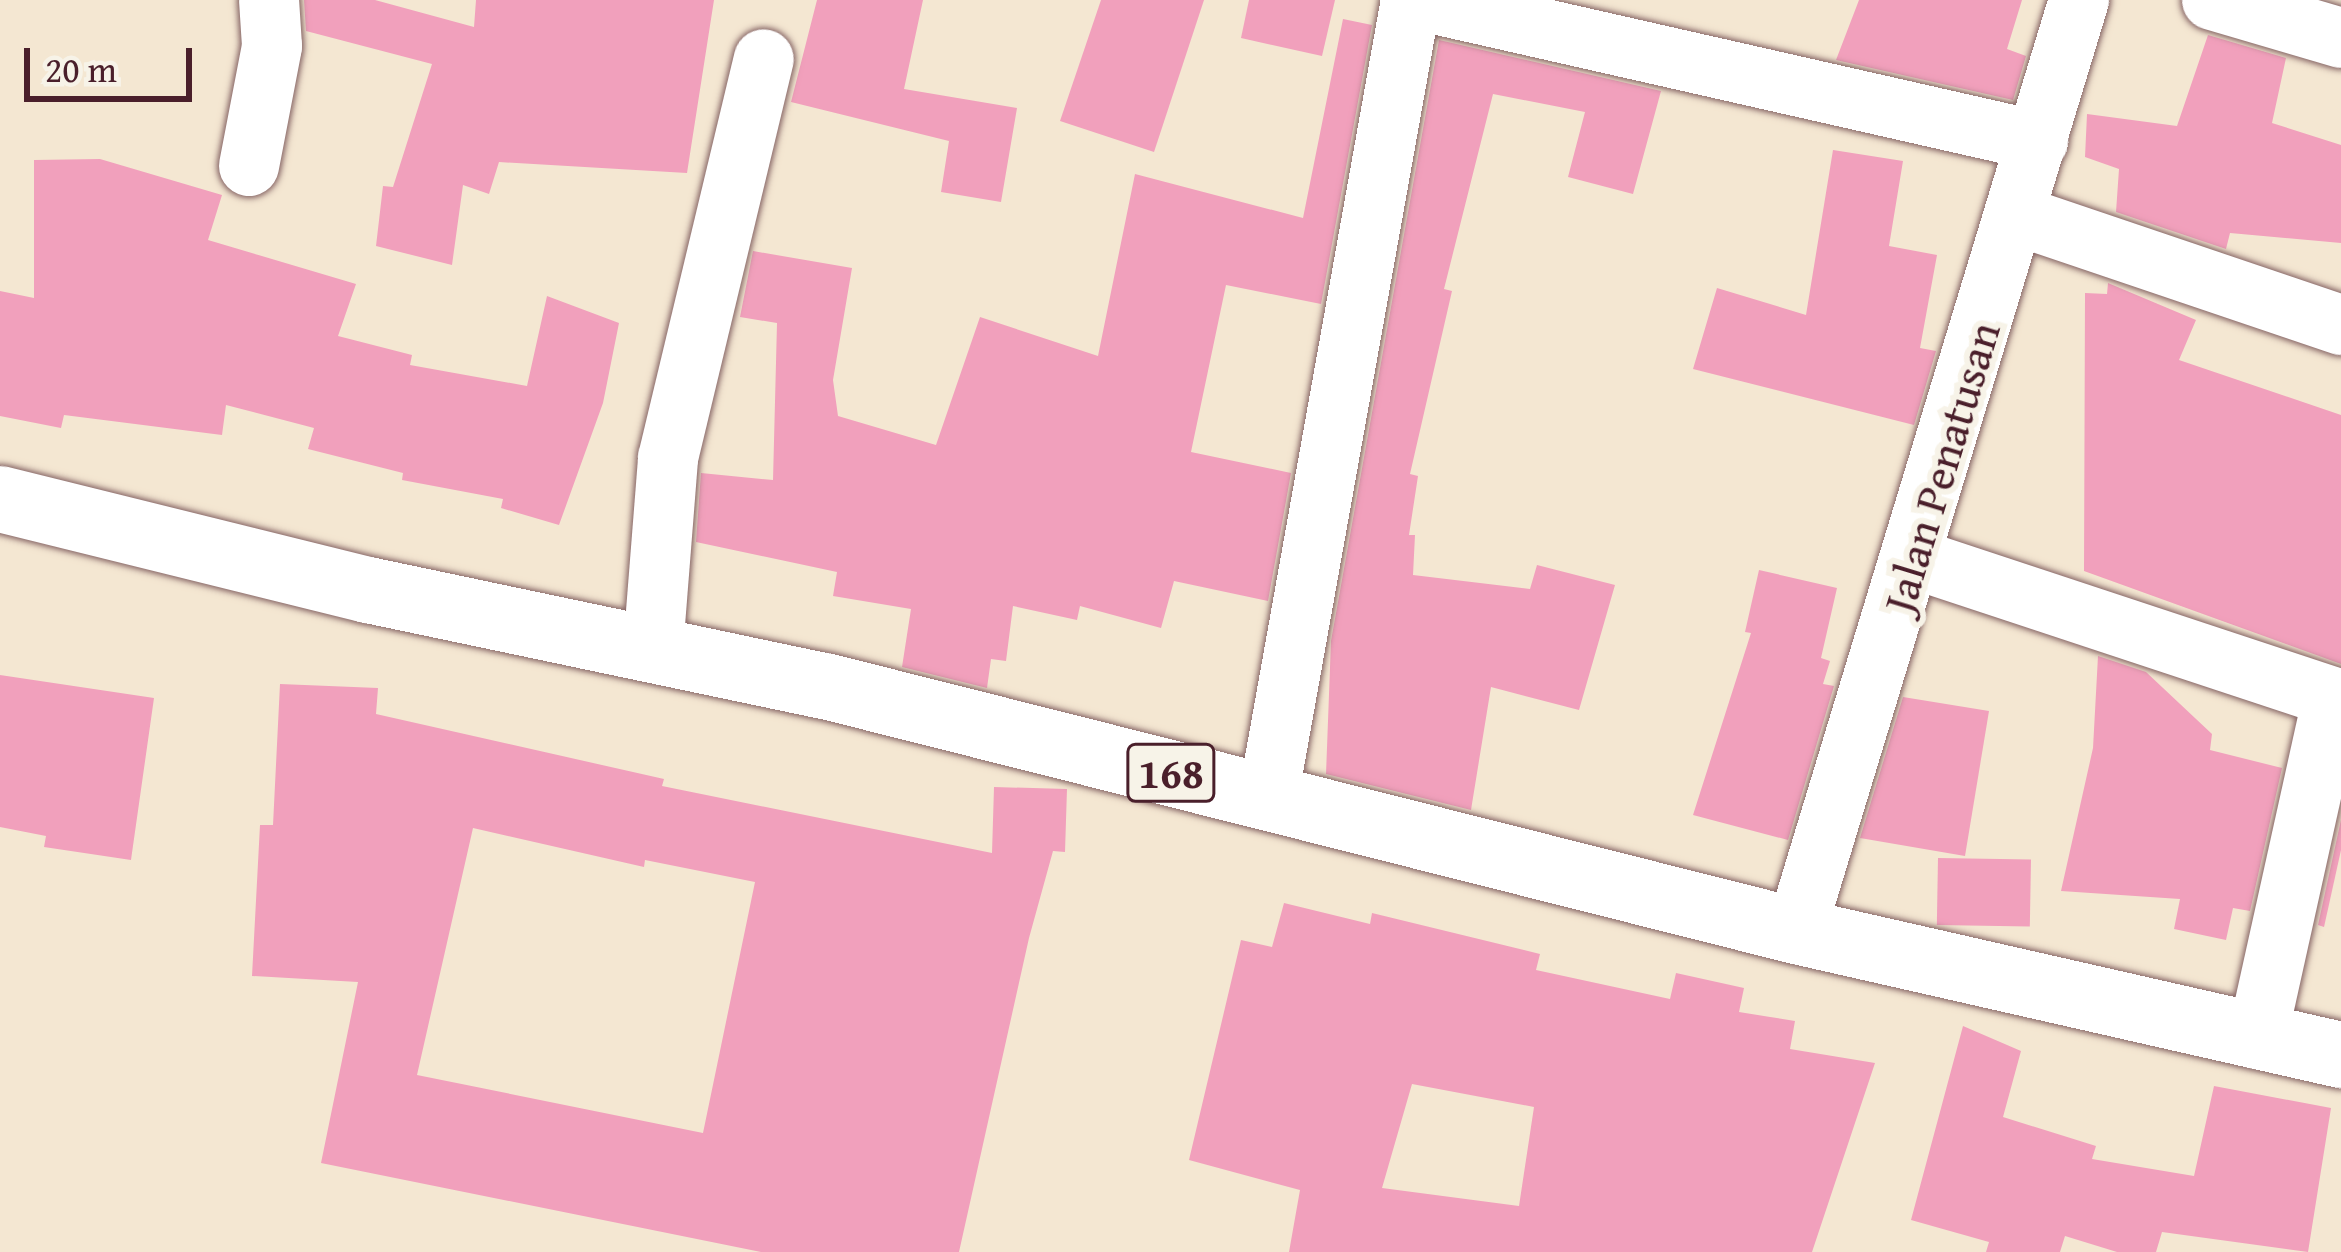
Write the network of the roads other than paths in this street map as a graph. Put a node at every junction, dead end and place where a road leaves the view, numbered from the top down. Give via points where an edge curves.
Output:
1 (269, 0) edge
2 (1414, 0) edge
3 (2079, 0) edge
4 (2212, 0) edge
5 (1556, 15) edge
6 (2341, 38) edge
7 (764, 59) dead end
8 (2038, 141) junction
9 (249, 166) dead end
10 (2019, 216) junction
11 (2341, 325) edge
12 (0, 499) edge
13 (1912, 558) junction
14 (653, 650) junction
15 (2337, 699) edge
16 (1268, 798) junction
17 (1796, 931) junction
18 (2257, 1039) junction
19 (2341, 1055) edge

1 - 9 street via 272,46
2 - 5 street
2 - 16 street
3 - 8 street, Jalan Penatusan
4 - 6 street
5 - 8 street
7 - 14 street via 668,458
8 - 10 street, Jalan Penatusan
10 - 11 street
10 - 13 street, Jalan Penatusan
12 - 14 main road, 168
13 - 15 street
13 - 17 street, Jalan Penatusan
14 - 16 main road, 168
15 - 18 street
16 - 17 main road, 168
17 - 18 main road, 168
18 - 19 main road, 168

